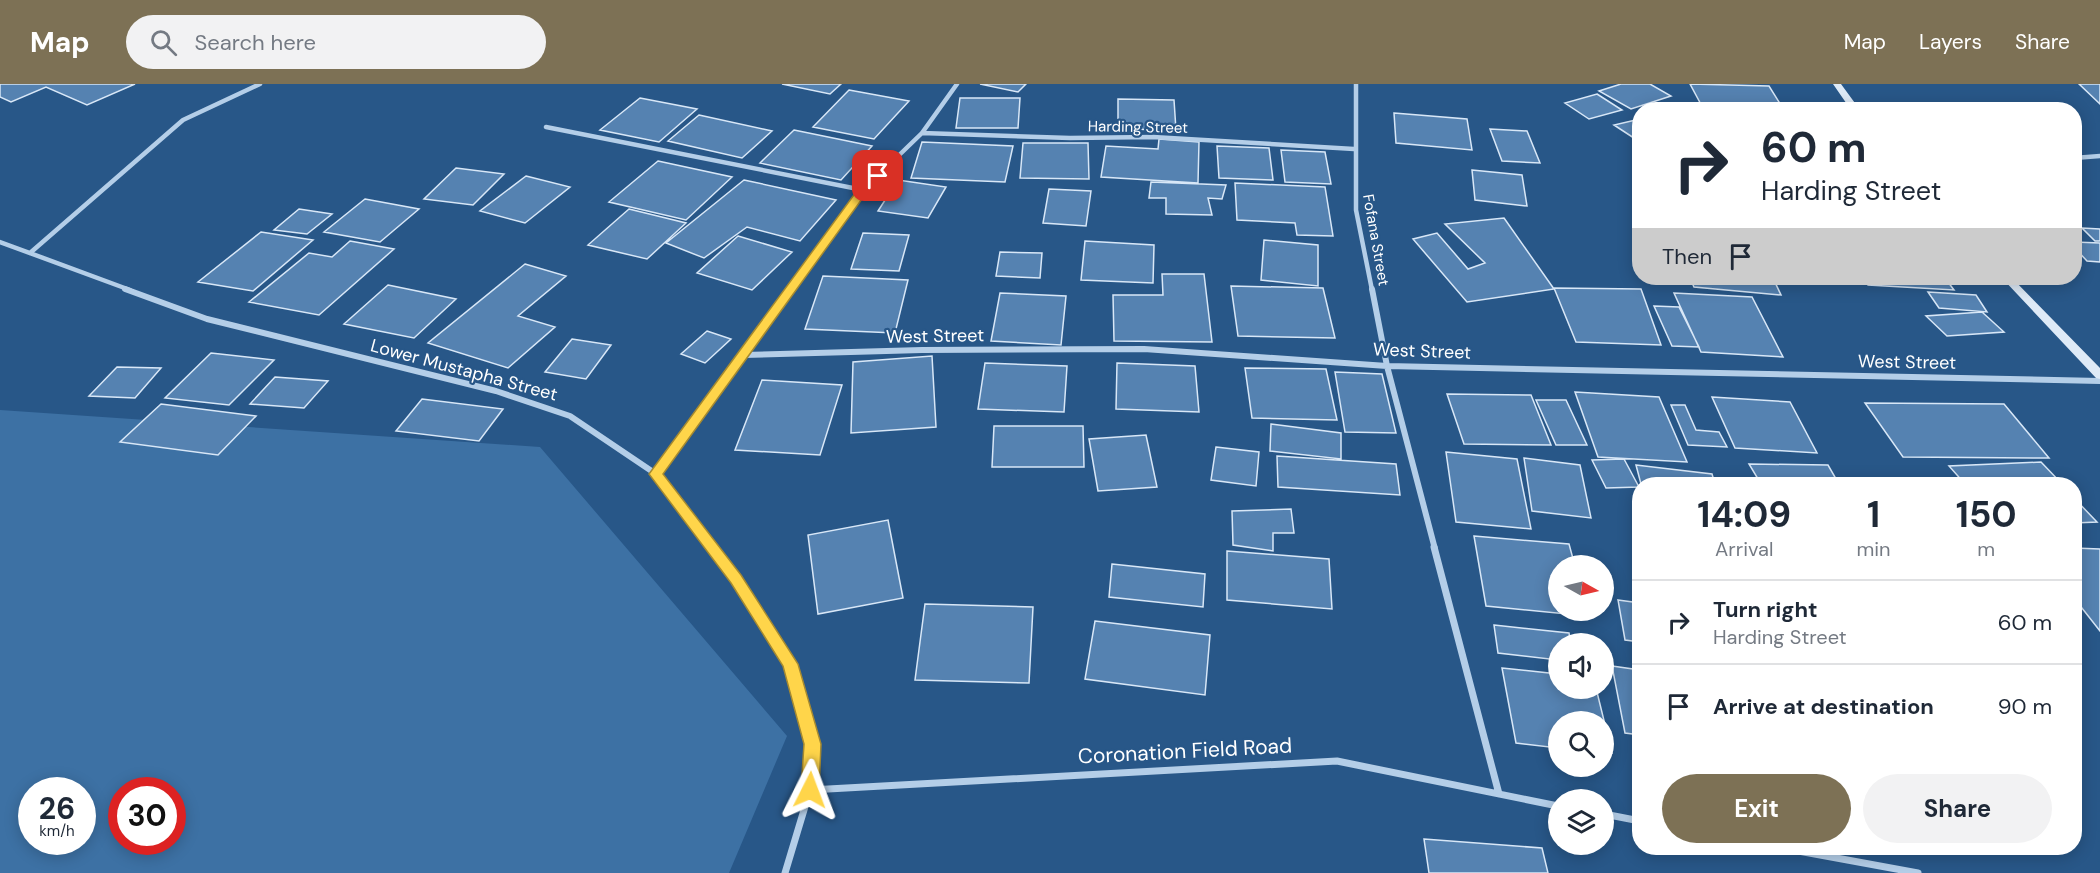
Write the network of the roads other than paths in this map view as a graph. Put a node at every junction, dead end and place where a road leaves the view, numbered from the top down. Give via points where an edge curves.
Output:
1 (260, 84) edge
2 (957, 84) edge
3 (1356, 84) edge
4 (1837, 84) edge
5 (1850, 102) edge
6 (546, 127) dead end
7 (922, 133) junction
8 (1354, 149) junction
9 (2100, 156) edge
10 (2082, 157) edge
11 (863, 190) junction
12 (0, 242) edge
13 (30, 253) junction
14 (2014, 285) edge
15 (743, 355) junction
16 (1387, 365) junction
17 (2100, 375) edge
18 (2100, 381) edge
19 (656, 474) junction
20 (810, 790) junction
21 (1499, 794) junction
22 (1548, 804) edge
23 (1614, 816) edge
24 (1632, 819) edge
25 (1820, 855) edge
26 (785, 873) edge
27 (1918, 873) edge

1 - 13 street via 183,120
2 - 7 street
3 - 8 street, Fofana Street
4 - 5 street
6 - 11 street
7 - 8 street, Harding Street via 1153,137
7 - 11 street
8 - 16 street, Fofana Street via 1356,210
9 - 10 street
11 - 15 street
12 - 13 street, Lower Mustapha Street
13 - 19 street, Lower Mustapha Street via 207,319 496,391 570,416
14 - 17 street
15 - 16 street, West Street via 1144,349
15 - 19 street
16 - 18 street, West Street
16 - 21 street, Fofana Street
19 - 20 street, Lower Mustapha Street via 736,579 790,664 813,744
20 - 21 street, Coronation Field Road via 1337,761
20 - 26 street, Lower Mustapha Street
21 - 22 street, Coronation Field Road
23 - 24 street
25 - 27 street

